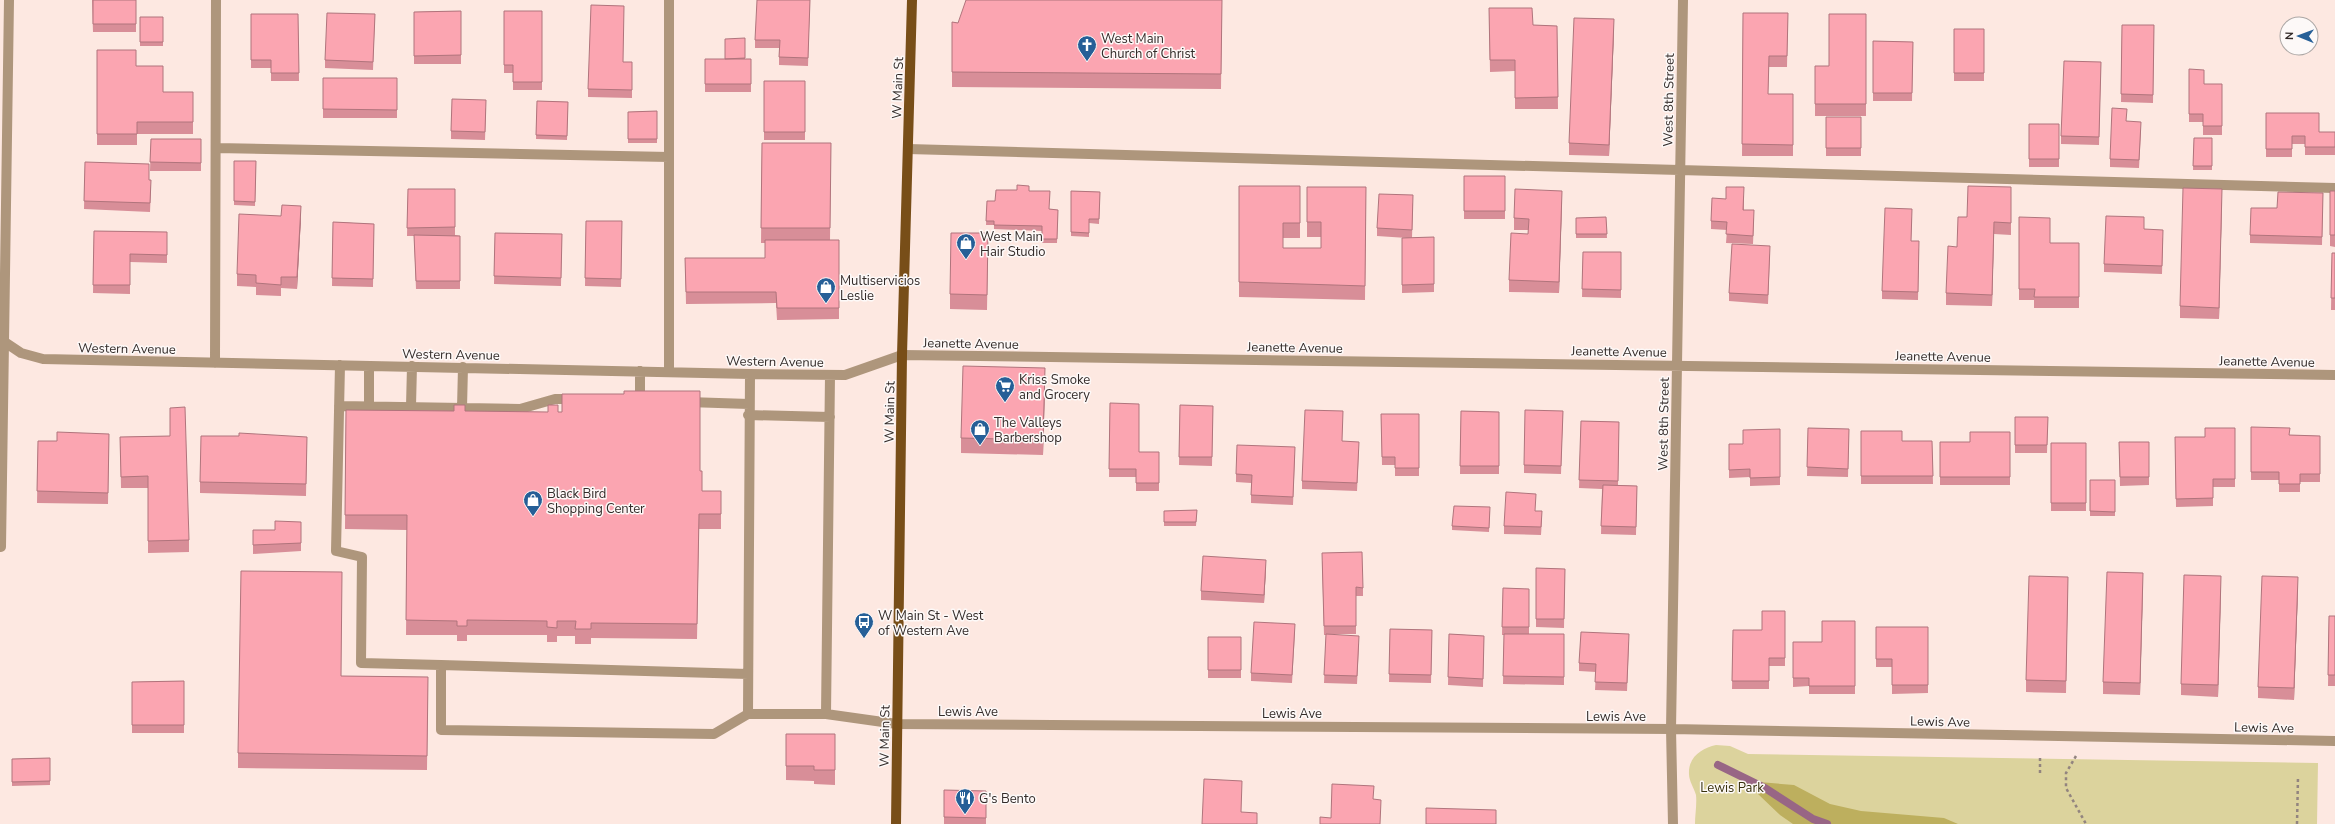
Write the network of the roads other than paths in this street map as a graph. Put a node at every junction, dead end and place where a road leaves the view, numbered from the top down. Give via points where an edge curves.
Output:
1 (8, 0) edge
2 (216, 0) edge
3 (669, 0) edge
4 (912, 0) edge
5 (1683, 0) edge
6 (216, 148) junction
7 (908, 149) junction
8 (669, 157) junction
9 (1680, 170) junction
10 (2335, 188) edge
11 (2, 341) edge
12 (902, 355) junction
13 (215, 363) junction
14 (340, 365) junction
15 (1678, 365) junction
16 (369, 366) junction
17 (412, 366) junction
18 (463, 367) junction
19 (640, 371) junction
20 (669, 371) junction
21 (750, 374) junction
22 (830, 375) junction
23 (2335, 375) edge
24 (586, 400) edge
25 (624, 400) edge
26 (678, 401) edge
27 (749, 404) junction
28 (339, 406) junction
29 (368, 406) junction
30 (412, 406) junction
31 (462, 408) junction
32 (748, 415) junction
33 (830, 417) junction
34 (1, 547) edge
35 (441, 665) junction
36 (748, 674) junction
37 (748, 714) junction
38 (826, 714) junction
39 (897, 724) junction
40 (1671, 729) junction
41 (2335, 741) edge
42 (896, 824) edge
43 (1674, 824) edge

1 - 11 street
2 - 6 street
3 - 8 street
4 - 7 main road, W Main St
5 - 9 street, West 8th Street
6 - 8 street
6 - 13 street
7 - 9 street
7 - 12 main road, W Main St
8 - 20 street
9 - 10 street
9 - 15 street, West 8th Street
11 - 13 street, Western Avenue via 21,353 43,359
11 - 34 street
12 - 15 street, Jeanette Avenue
12 - 22 street, Western Avenue via 845,375
12 - 39 main road, W Main St
13 - 14 street, Western Avenue
14 - 16 street, Western Avenue
14 - 28 street
15 - 23 street, Jeanette Avenue
15 - 40 street, West 8th Street
16 - 17 street, Western Avenue
16 - 29 street
17 - 18 street, Western Avenue
17 - 30 street
18 - 19 street, Western Avenue
18 - 31 street
19 - 20 street, Western Avenue
19 - 25 street via 644,400
20 - 21 street, Western Avenue
21 - 22 street, Western Avenue
21 - 27 street
22 - 33 street
24 - 31 street via 555,399 520,409
26 - 27 street
27 - 32 street
28 - 29 street
28 - 35 street via 336,551 362,557 361,663
29 - 30 street
30 - 31 street
32 - 33 street
32 - 36 street
33 - 38 street
35 - 36 street
35 - 37 street via 441,730 714,734
36 - 37 street
37 - 38 street, Lewis Ave
38 - 39 street, Lewis Ave
39 - 40 street, Lewis Ave
39 - 42 main road, W Main St
40 - 41 street, Lewis Ave
40 - 43 street, West 8th Street

